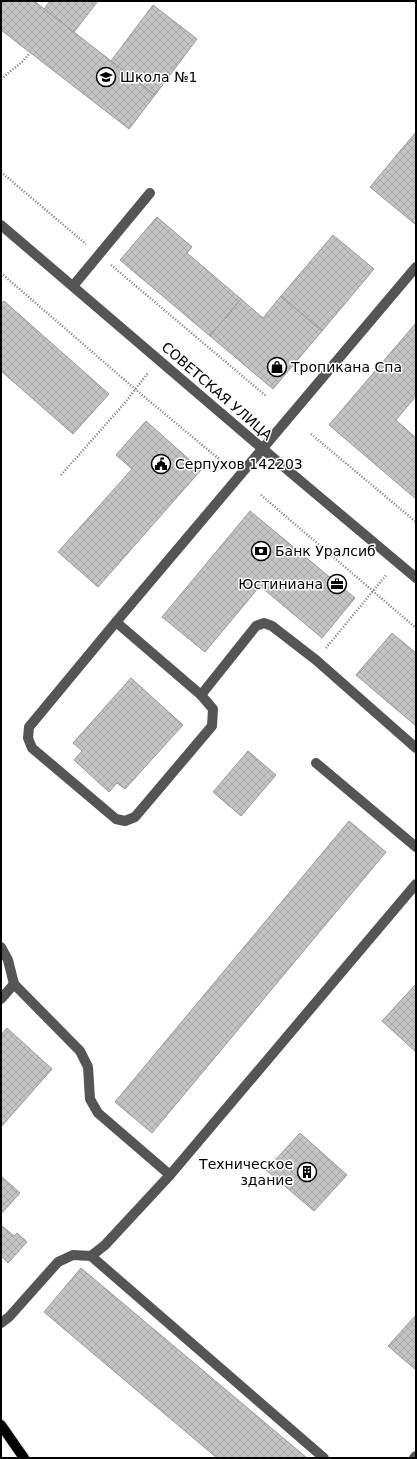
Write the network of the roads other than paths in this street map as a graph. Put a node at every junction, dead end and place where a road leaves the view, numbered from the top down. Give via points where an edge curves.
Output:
1 (150, 193) dead end
2 (1, 225) edge
3 (416, 267) edge
4 (74, 286) junction
5 (262, 448) junction
6 (416, 578) edge
7 (116, 622) junction
8 (201, 695) junction
9 (416, 748) edge
10 (316, 763) dead end
11 (416, 847) edge
12 (416, 884) edge
13 (1, 947) edge
14 (14, 984) junction
15 (1, 999) edge
16 (170, 1175) junction
17 (91, 1256) junction
18 (1, 1323) edge
19 (1, 1425) edge
20 (24, 1458) edge
21 (324, 1458) edge

1 - 4 street
2 - 4 street, СОВЕТСКАЯ УЛИЦА
3 - 5 street
4 - 5 street, СОВЕТСКАЯ УЛИЦА
5 - 6 street, СОВЕТСКАЯ УЛИЦА
5 - 7 street
7 - 8 street
7 - 8 street via 29,727 28,738 32,748 116,819 126,821 135,817 212,726 213,709
8 - 9 street via 256,626 264,623 272,626 316,660
10 - 11 street
12 - 16 street
13 - 14 street via 8,960
14 - 15 street
14 - 16 street via 80,1051 88,1067 90,1099 98,1113
16 - 17 street
17 - 18 street via 73,1255 58,1262
17 - 21 street
19 - 20 main road

